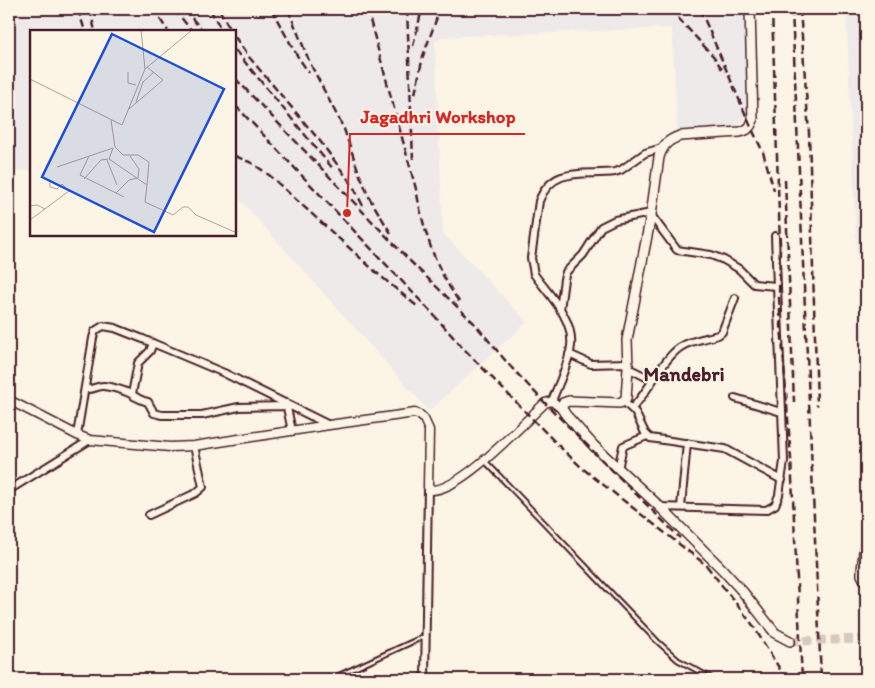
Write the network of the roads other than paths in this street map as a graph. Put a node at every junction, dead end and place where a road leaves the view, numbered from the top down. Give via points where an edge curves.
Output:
1 (750, 9) edge
2 (662, 148) junction
3 (651, 214) junction
4 (776, 236) dead end
5 (776, 286) junction
6 (735, 298) dead end
7 (560, 310) junction
8 (153, 343) junction
9 (569, 354) junction
10 (628, 365) junction
11 (652, 380) junction
12 (85, 389) junction
13 (132, 394) junction
14 (735, 398) dead end
15 (9, 400) edge
16 (552, 401) junction
17 (624, 402) junction
18 (286, 404) junction
19 (632, 408) junction
20 (562, 409) junction
21 (782, 412) junction
22 (329, 425) junction
23 (292, 430) junction
24 (77, 435) junction
25 (647, 436) junction
26 (90, 440) junction
27 (688, 443) junction
28 (194, 446) junction
29 (485, 460) junction
30 (618, 469) junction
31 (782, 480) junction
32 (428, 486) junction
33 (9, 490) edge
34 (660, 507) junction
35 (681, 507) junction
36 (149, 515) dead end
37 (866, 534) edge
38 (866, 582) edge
39 (425, 636) junction
40 (790, 641) tunnel mouth
41 (332, 679) edge
42 (425, 679) edge
43 (713, 679) edge

1 - 2 main road via 751,127 680,136
2 - 3 main road
2 - 7 street via 646,153 615,172 566,175 543,192 536,220 532,266 534,274
3 - 5 street via 677,250 717,257 739,269 754,284
3 - 7 street via 615,220 601,227 583,255 566,272
3 - 10 main road via 627,340
4 - 5 street
5 - 21 street
6 - 11 street via 722,332 683,345
7 - 9 street via 569,330
8 - 12 street via 115,328 98,328 93,338
8 - 13 street via 138,363
8 - 18 street
9 - 10 street via 591,364
9 - 16 street
10 - 11 street
10 - 17 main road
11 - 19 street
12 - 13 street via 102,386
12 - 24 street
13 - 18 street via 148,402 154,413 162,415 202,415 239,407
14 - 21 street
15 - 24 street
16 - 20 street
16 - 29 street via 545,403
17 - 19 street
17 - 20 main road via 569,401 563,403
18 - 22 street
18 - 23 street
19 - 25 street
20 - 30 main road via 578,430
21 - 31 street
22 - 23 street
22 - 32 street via 410,413 420,415 429,430
23 - 28 street
24 - 26 street
25 - 27 street
25 - 30 street via 623,446
26 - 28 street
26 - 33 street
27 - 31 street via 725,449
27 - 35 street
28 - 36 street via 203,487
29 - 32 street via 445,487 434,491
29 - 43 lane via 658,642 678,660
30 - 34 main road
31 - 35 street via 777,500 771,508
32 - 39 street
34 - 35 street
34 - 40 main road via 733,581 775,633
37 - 38 main road via 862,570
39 - 41 lane
39 - 42 street

